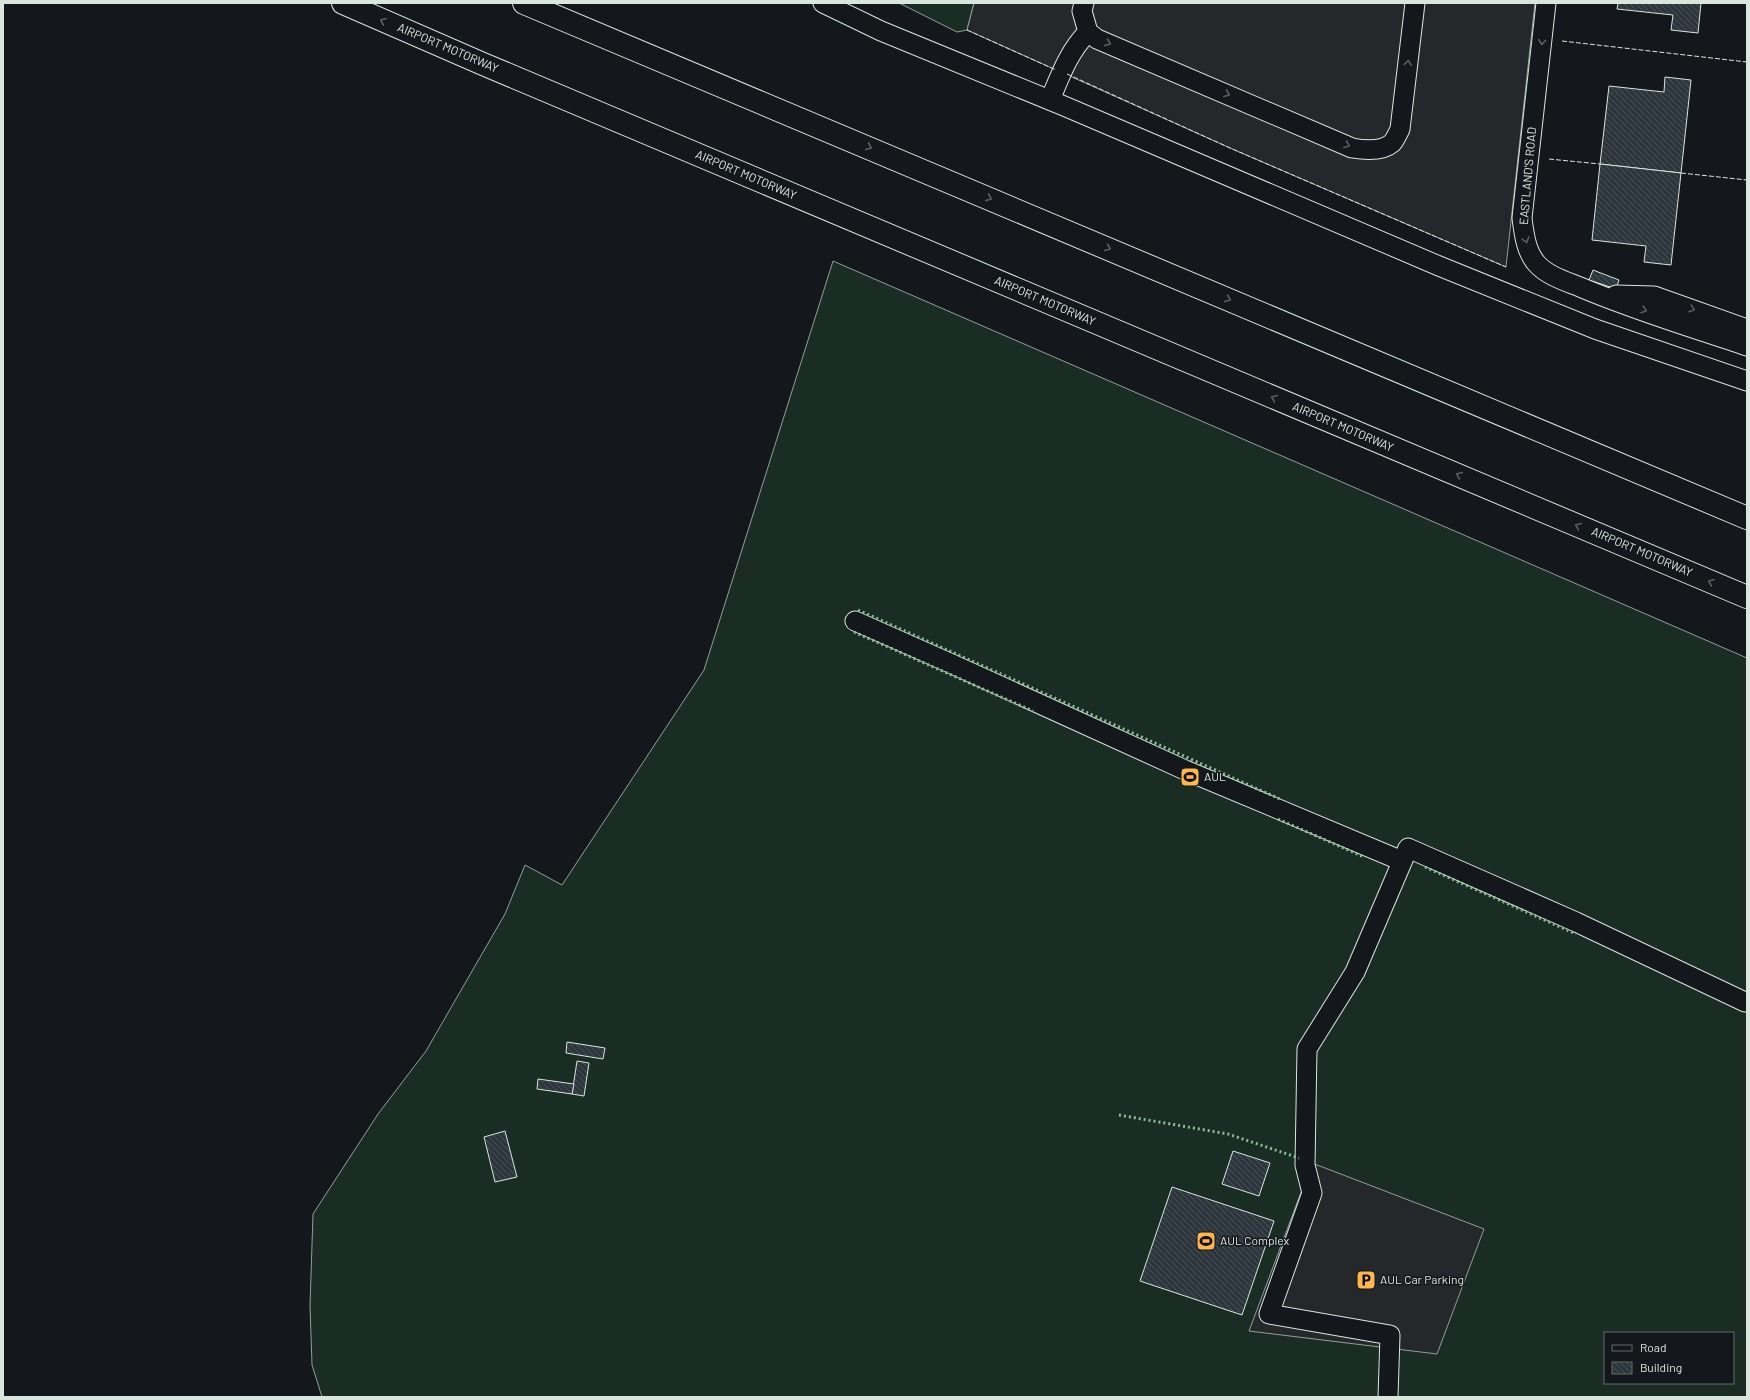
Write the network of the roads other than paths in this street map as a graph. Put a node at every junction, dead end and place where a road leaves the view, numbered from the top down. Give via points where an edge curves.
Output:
1 (343, 3) edge
2 (524, 3) edge
3 (555, 3) edge
4 (824, 3) edge
5 (1084, 3) edge
6 (1415, 3) edge
7 (1546, 3) edge
8 (1088, 32) junction
9 (1050, 100) junction
10 (833, 132) junction
11 (1599, 295) junction
12 (1747, 329) edge
13 (1747, 346) edge
14 (1747, 380) edge
15 (1747, 518) edge
16 (1747, 597) edge
17 (855, 621) dead end
18 (1402, 861) junction
19 (1745, 1002) dead end
20 (1388, 1397) edge

16 -> 1 highway, AIRPORT MOTORWAY
2 - 10 highway
3 - 10 highway
4 - 9 lane via 881,31
5 - 8 lane via 1082,11
8 -> 6 lane via 1097,39 1352,148 1368,150 1383,148 1392,143 1400,129
7 -> 11 lane, EASTLAND'S ROAD via 1522,218 1524,235 1530,254 1537,265 1552,276
8 - 9 lane via 1077,43 1061,72
9 - 14 lane via 1439,266 1595,329
10 -> 15 highway
11 -> 12 lane via 1654,296
11 -> 13 lane, EASTLAND'S ROAD
17 - 18 lane via 1185,770
18 - 19 lane via 1408,848 1576,922
18 - 20 lane via 1355,972 1307,1048 1305,1165 1312,1193 1269,1314 1390,1335

